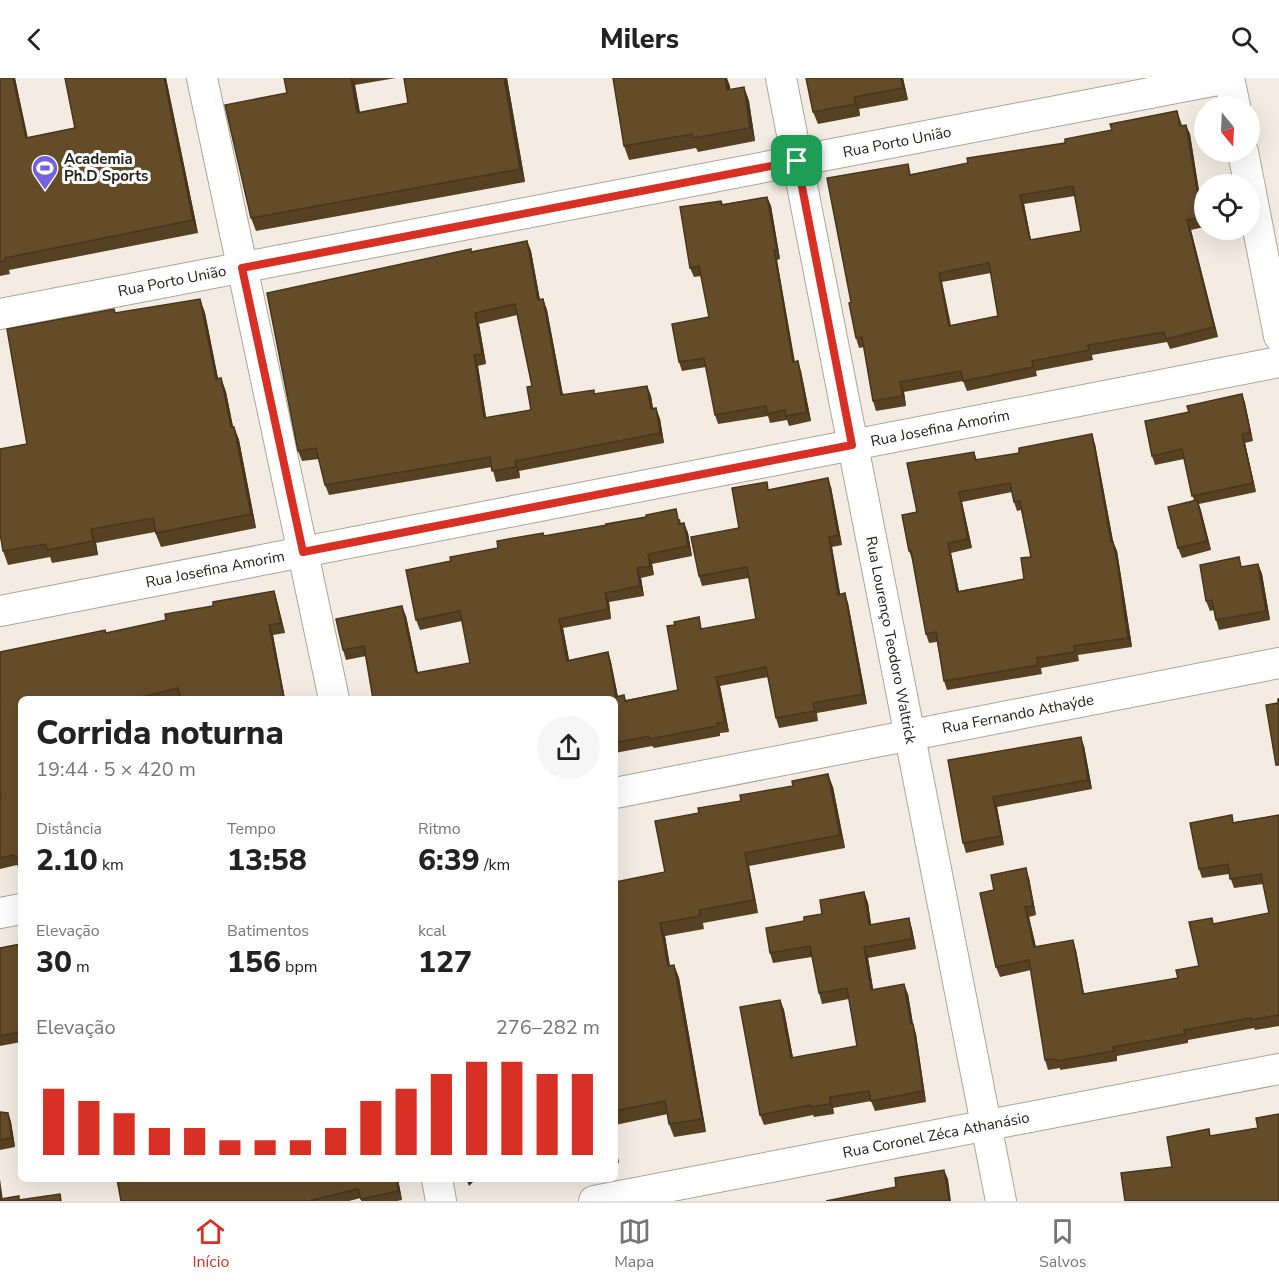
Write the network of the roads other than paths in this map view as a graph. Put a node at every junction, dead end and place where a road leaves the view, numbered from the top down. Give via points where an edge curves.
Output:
1 (202, 78) edge
2 (781, 78) edge
3 (1229, 78) edge
4 (1233, 96) edge
5 (797, 161) junction
6 (1245, 162) edge
7 (242, 268) junction
8 (0, 314) edge
9 (1279, 336) edge
10 (1279, 362) edge
11 (852, 445) junction
12 (303, 552) junction
13 (0, 611) edge
14 (1279, 663) edge
15 (333, 696) edge
16 (909, 735) junction
17 (618, 792) edge
18 (18, 910) edge
19 (0, 913) edge
20 (1279, 1069) edge
21 (986, 1126) junction
22 (437, 1182) edge
23 (441, 1201) edge
24 (594, 1201) edge
25 (1001, 1201) edge

1 - 7 street
2 - 5 street, Rua Lourenço Teodoro Waltrick
3 - 4 street
3 - 5 street, Rua Porto União
5 - 7 street, Rua Porto União
5 - 11 street, Rua Lourenço Teodoro Waltrick
6 - 9 street
7 - 8 street, Rua Porto União
7 - 12 street
10 - 11 street, Rua Josefina Amorim
11 - 12 street, Rua Josefina Amorim
11 - 16 street, Rua Lourenço Teodoro Waltrick
12 - 13 street, Rua Josefina Amorim
12 - 15 street
14 - 16 street, Rua Fernando Athaýde
16 - 17 street, Rua Fernando Athaýde
16 - 21 street, Rua Lourenço Teodoro Waltrick
18 - 19 street
20 - 21 street, Rua Coronel Zéca Athanásio
21 - 24 street, Rua Coronel Zéca Athanásio
21 - 25 street, Rua Lourenço Teodoro Waltrick
22 - 23 street

